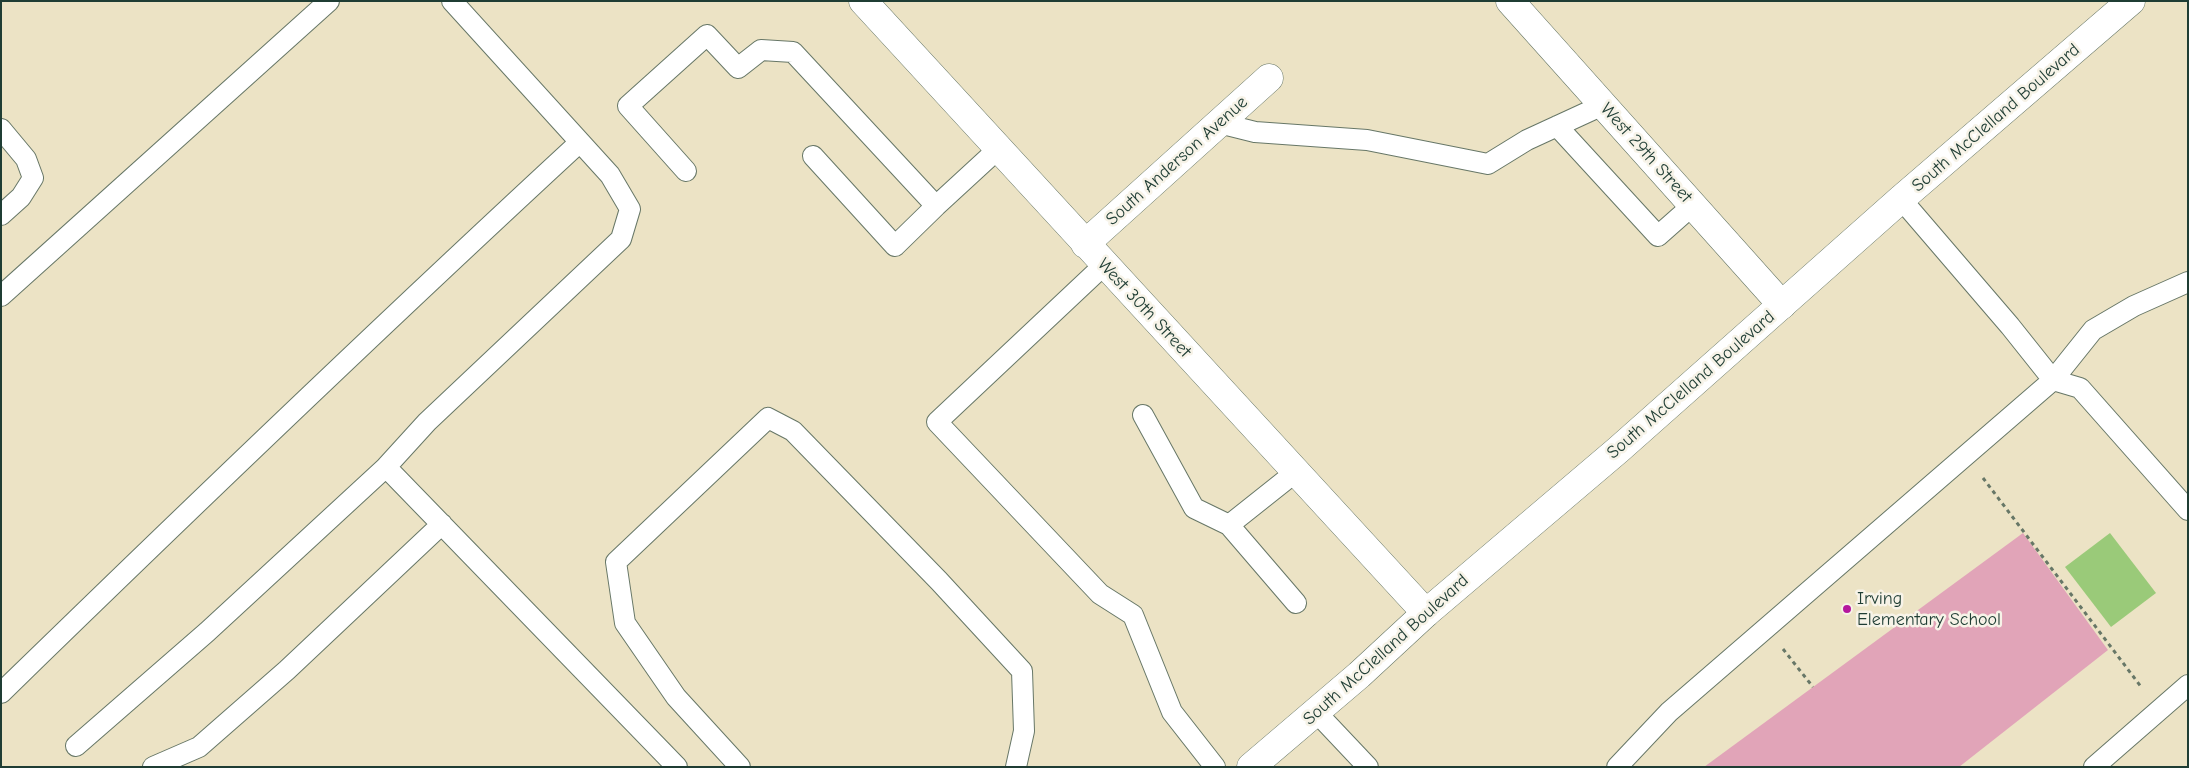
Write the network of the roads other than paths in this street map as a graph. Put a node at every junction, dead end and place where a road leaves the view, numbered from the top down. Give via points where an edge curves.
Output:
1 (329, 1) edge
2 (452, 1) edge
3 (863, 1) edge
4 (1510, 1) edge
5 (2131, 1) edge
6 (1269, 78) dead end
7 (1603, 105) junction
8 (1219, 122) junction
9 (1557, 126) junction
10 (1, 129) edge
11 (580, 142) junction
12 (998, 149) junction
13 (813, 156) dead end
14 (686, 171) dead end
15 (1901, 199) junction
16 (1693, 205) junction
17 (936, 206) junction
18 (1, 215) edge
19 (1085, 244) junction
20 (1104, 265) junction
21 (2188, 282) edge
22 (1, 296) edge
23 (1782, 305) junction
24 (2053, 380) junction
25 (1143, 415) dead end
26 (386, 466) junction
27 (1297, 472) junction
28 (2188, 510) edge
29 (442, 524) junction
30 (1229, 525) junction
31 (1296, 603) dead end
32 (1426, 613) junction
33 (2188, 685) edge
34 (1, 693) edge
35 (1316, 712) junction
36 (76, 746) dead end
37 (153, 767) edge
38 (677, 767) edge
39 (740, 767) edge
40 (1016, 767) edge
41 (1215, 767) edge
42 (1251, 767) edge
43 (1368, 767) edge
44 (1617, 767) edge
45 (2094, 767) edge

1 - 22 lane
2 - 11 lane
3 - 12 street, West 30th Street
4 - 7 street, West 29th Street
5 - 15 street, South McClelland Boulevard
6 - 8 street, South Anderson Avenue
7 - 9 lane
7 - 16 street, West 29th Street
8 - 9 lane via 1254,132 1367,140 1488,164
8 - 19 street, South Anderson Avenue
9 - 16 lane via 1658,236
10 - 18 lane via 26,159 33,178 21,197
11 - 26 lane via 610,175 630,209 621,239 427,422
11 - 34 lane via 434,276
12 - 17 lane
12 - 19 street, West 30th Street
13 - 17 lane via 895,246
14 - 17 lane via 628,106 707,35 738,68 761,50 793,52
15 - 23 street, South McClelland Boulevard
15 - 24 lane
16 - 23 street, West 29th Street
19 - 20 street, West 30th Street
20 - 27 street, West 30th Street
20 - 41 lane via 937,422 1100,594 1133,615 1172,712
21 - 24 lane via 2134,306 2093,330
23 - 32 street, South McClelland Boulevard
24 - 28 lane via 2080,388
24 - 44 lane via 1669,712
25 - 30 lane via 1194,508
26 - 29 lane
26 - 36 lane via 207,632
27 - 30 lane
27 - 32 street, West 30th Street
29 - 37 lane via 287,670 199,747
29 - 38 lane
30 - 31 lane
32 - 35 street, South McClelland Boulevard
33 - 45 lane
35 - 42 street, South McClelland Boulevard
35 - 43 lane
39 - 40 lane via 676,697 625,623 616,562 768,418 793,431 1022,671 1024,731

